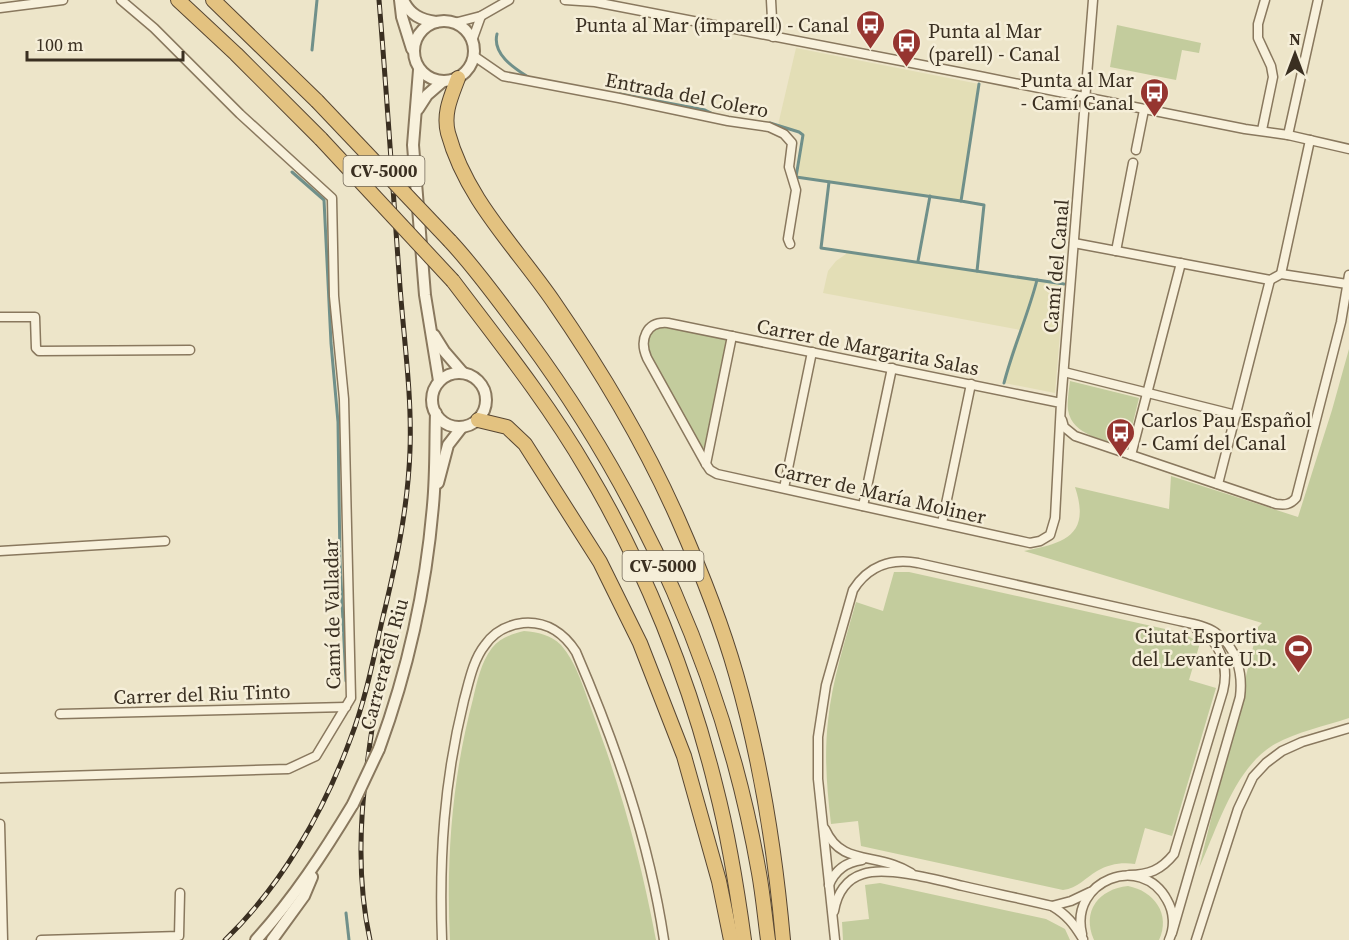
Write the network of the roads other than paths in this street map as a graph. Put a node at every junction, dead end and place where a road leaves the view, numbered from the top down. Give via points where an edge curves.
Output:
1 (63, 0) edge
2 (121, 0) edge
3 (178, 0) edge
4 (213, 0) edge
5 (401, 0) edge
6 (509, 0) edge
7 (566, 0) edge
8 (771, 0) edge
9 (1093, 0) edge
10 (1265, 0) edge
11 (1318, 0) edge
12 (0, 8) edge
13 (481, 16) junction
14 (437, 22) junction
15 (454, 23) junction
16 (772, 37) junction
17 (472, 41) junction
18 (413, 54) junction
19 (474, 56) junction
20 (419, 69) junction
21 (458, 78) junction
22 (442, 82) junction
23 (1086, 99) junction
24 (1144, 110) junction
25 (416, 112) junction
26 (1262, 130) junction
27 (1288, 135) junction
28 (1310, 140) junction
29 (1349, 149) edge
30 (1136, 150) dead end
31 (1133, 163) dead end
32 (1074, 243) junction
33 (790, 244) dead end
34 (1116, 251) junction
35 (1181, 263) junction
36 (1281, 274) junction
37 (1270, 280) junction
38 (1348, 280) edge
39 (0, 317) edge
40 (432, 330) junction
41 (732, 336) junction
42 (190, 350) dead end
43 (812, 352) junction
44 (892, 368) junction
45 (1064, 372) junction
46 (463, 373) junction
47 (439, 381) junction
48 (971, 384) junction
49 (1148, 393) junction
50 (1061, 406) junction
51 (436, 413) junction
52 (1236, 415) junction
53 (478, 420) junction
54 (462, 427) junction
55 (1131, 455) junction
56 (706, 464) junction
57 (1218, 484) junction
58 (784, 488) junction
59 (433, 504) junction
60 (863, 506) junction
61 (942, 523) junction
62 (1050, 535) joint
63 (165, 541) dead end
64 (0, 551) edge
65 (1175, 620) junction
66 (346, 707) junction
67 (60, 714) dead end
68 (1349, 729) edge
69 (0, 778) edge
70 (822, 823) junction
71 (0, 824) edge
72 (321, 857) junction
73 (872, 859) junction
74 (1129, 875) junction
75 (920, 876) junction
76 (829, 887) junction
77 (1090, 892) junction
78 (180, 893) dead end
79 (1052, 906) junction
80 (832, 921) junction
81 (1170, 936) edge
82 (1083, 939) edge
83 (3, 940) edge
84 (41, 940) edge
85 (256, 940) edge
86 (272, 940) edge
87 (442, 940) edge
88 (664, 940) edge
89 (731, 940) edge
90 (744, 940) edge
91 (768, 940) edge
92 (783, 940) edge
93 (835, 940) edge
94 (1196, 940) edge

1 - 12 street
2 - 66 street, Camí de Valladar via 332,198 334,296 344,399 351,680 351,698
3 - 90 highway, CV-5000, bridge via 321,139 453,281 535,388 588,470 662,622 692,704 716,788
4 - 91 highway, CV-5000, bridge via 317,101 475,268 555,376 603,452 646,530 715,696 760,873
5 - 14 street via 417,17
5 - 18 street
6 - 13 street
7 - 16 street via 595,2
8 - 16 street
9 - 23 street, Camí del Canal
10 - 26 street via 1258,38 1273,77
11 - 27 street
13 - 15 street
13 - 17 street
14 - 15 street
14 - 18 street via 417,36
15 - 17 street
16 - 23 street
17 - 19 street
18 - 20 street
19 - 21 street via 469,69
19 - 33 street, Entrada del Colero via 503,76 784,134 792,143 789,167 796,190
20 - 22 street
20 - 25 street
21 - 22 street
21 - 92 highway via 446,118 467,183 574,331 632,425 706,586 736,673 760,772
22 - 25 street
23 - 24 street
23 - 32 street, Camí del Canal
24 - 26 street
24 - 30 street
25 - 40 street via 413,145 425,296
26 - 27 street
27 - 28 street
28 - 29 street
28 - 36 street
31 - 34 street
32 - 34 street
32 - 45 street, Camí del Canal
34 - 35 street
35 - 37 street
35 - 49 street
36 - 37 street
36 - 38 street
37 - 52 street
38 - 57 street via 1296,498 1291,503 1276,504
39 - 42 street via 35,317 39,351
40 - 46 street
40 - 47 street
41 - 43 street, Carrer de Margarita Salas
41 - 56 street
41 - 56 street, Carrer de Margarita Salas via 658,323 644,337 644,351
43 - 44 street, Carrer de Margarita Salas
43 - 58 street
44 - 48 street, Carrer de Margarita Salas
44 - 60 street
45 - 49 street
45 - 50 street, Camí del Canal
46 - 47 street via 450,374
46 - 53 street via 477,379 485,391 486,406
47 - 51 street via 433,393
48 - 50 street, Carrer de Margarita Salas
48 - 61 street
49 - 52 street
49 - 55 street
50 - 55 street via 1064,427 1075,436
50 - 62 street, Camí del Canal via 1056,518
51 - 54 street via 447,424
51 - 59 street, Carrera del Riu
52 - 57 street
53 - 54 street
53 - 89 highway via 507,427 525,444 600,562 640,644 684,756
54 - 59 street, Carrera del Riu via 448,445
55 - 57 street
56 - 58 street, Carrer de María Moliner via 717,474
58 - 60 street, Carrer de María Moliner
59 - 72 street, Carrera del Riu, bridge via 422,592 399,692 379,749
60 - 61 street, Carrer de María Moliner
61 - 62 street, Carrer de María Moliner via 1030,543
63 - 64 street
65 - 70 street via 907,561 874,568 858,581 849,600 820,713 818,779
65 - 74 street via 1214,641 1225,664 1225,685 1174,854 1152,873
65 - 81 street via 1207,628 1223,639 1234,653 1241,689
66 - 67 street, Carrer del Riu Tinto
66 - 69 street, Camí de Valladar via 316,756 288,769
68 - 94 street via 1282,751 1253,777
70 - 73 street via 842,852
70 - 76 street
71 - 83 street
72 - 85 street, Carrera del Riu
72 - 86 street via 304,896
73 - 75 street
73 - 76 street via 841,868
74 - 77 street via 1101,882
74 - 81 street via 1155,884 1164,894 1173,919
75 - 79 street
75 - 80 street via 872,872 855,878 839,894
76 - 80 street
77 - 79 street
77 - 82 street via 1080,914
78 - 84 street via 179,936
79 - 82 street via 1073,921
80 - 93 street
87 - 88 street via 440,865 444,805 466,694 484,645 501,629 537,623 555,629 576,652 621,764 659,906

